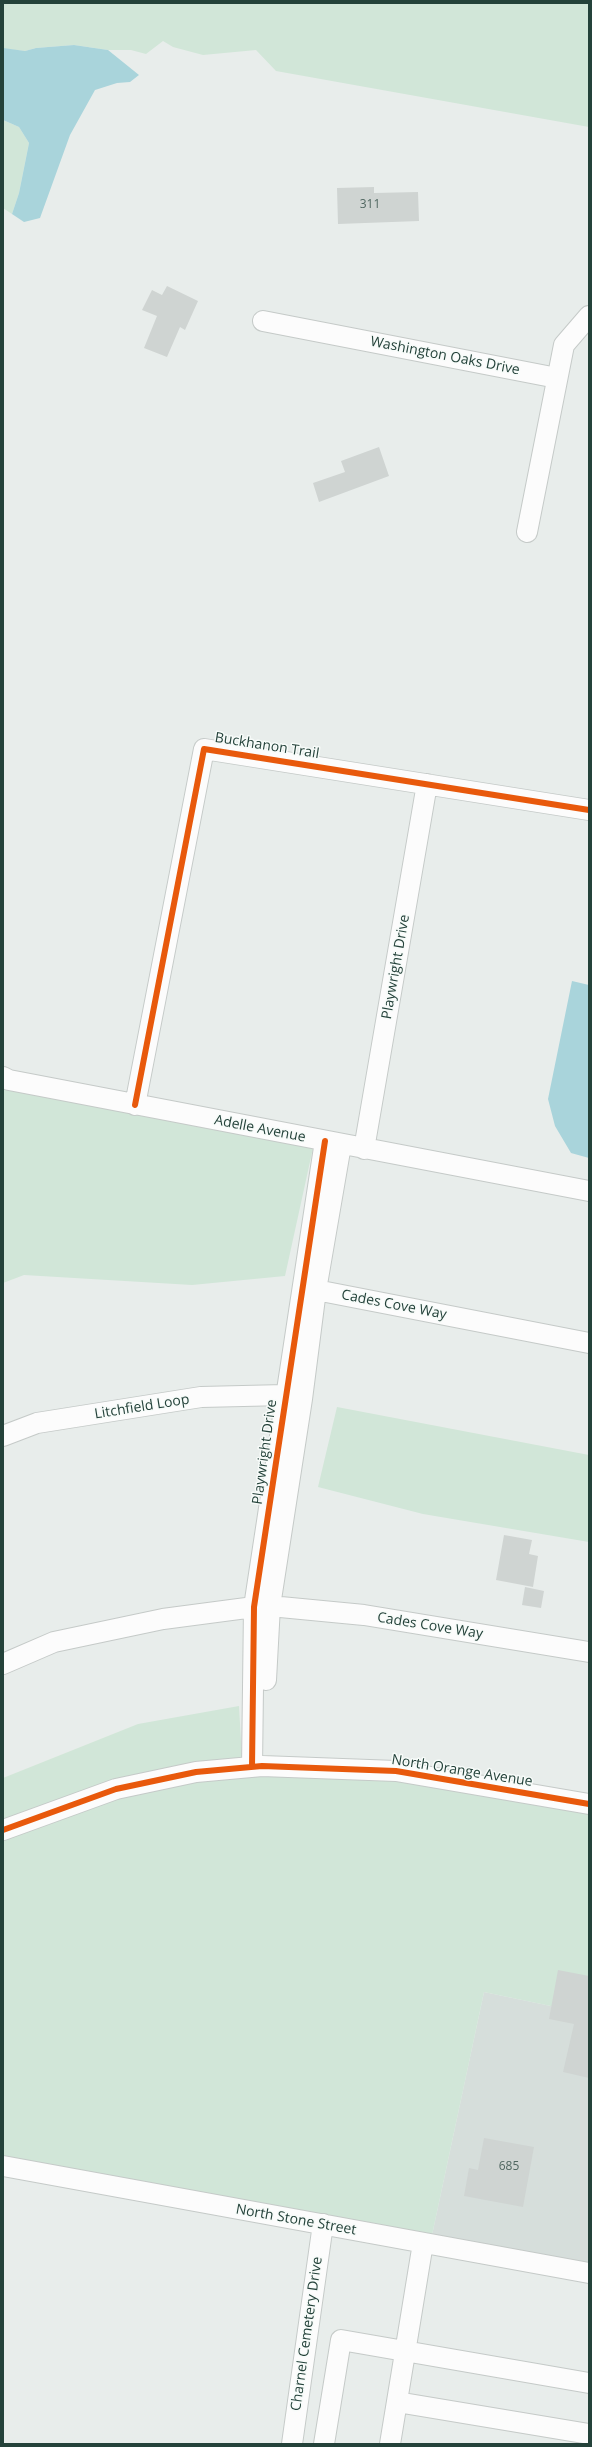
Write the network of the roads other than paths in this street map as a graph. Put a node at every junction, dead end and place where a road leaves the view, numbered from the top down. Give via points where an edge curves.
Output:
1 (589, 316) edge
2 (263, 321) dead end
3 (557, 378) junction
4 (527, 532) dead end
5 (427, 784) junction
6 (589, 810) edge
7 (3, 1077) edge
8 (135, 1105) junction
9 (333, 1143) junction
10 (364, 1149) junction
11 (589, 1191) edge
12 (316, 1290) junction
13 (589, 1343) edge
14 (294, 1397) junction
15 (3, 1436) edge
16 (262, 1606) junction
17 (589, 1652) edge
18 (3, 1664) edge
19 (257, 1767) junction
20 (589, 1804) edge
21 (3, 1830) edge
22 (3, 2166) edge
23 (323, 2224) junction
24 (423, 2243) junction
25 (589, 2273) edge
26 (405, 2349) junction
27 (589, 2383) edge
28 (396, 2402) junction
29 (589, 2434) edge
30 (392, 2443) edge
31 (292, 2444) edge
32 (324, 2444) edge

1 - 3 street via 564,345
2 - 3 street, Washington Oaks Drive
3 - 4 street
5 - 6 street, Buckhanon Trail
5 - 8 street, Buckhanon Trail via 204,749
5 - 10 street, Playwright Drive
7 - 8 street, Adelle Avenue
8 - 9 street, Adelle Avenue
9 - 10 street, Adelle Avenue
9 - 12 street, Playwright Drive
9 - 14 street, Playwright Drive
10 - 11 street, Adelle Avenue
12 - 13 street, Cades Cove Way
12 - 14 street, Playwright Drive
14 - 15 street, Litchfield Loop via 201,1398 37,1423
14 - 16 street, Playwright Drive
16 - 17 street, Cades Cove Way via 364,1615
16 - 18 street via 164,1619 54,1642
16 - 19 street, Playwright Drive
19 - 20 street, North Orange Avenue via 396,1771
19 - 21 street, North Orange Avenue via 196,1772 116,1789
22 - 23 street, North Stone Street
23 - 24 street, North Stone Street
23 - 31 street, Charnel Cemetery Drive
24 - 25 street, North Stone Street
24 - 26 street
26 - 27 street
26 - 28 street
26 - 32 street via 341,2340
28 - 29 street
28 - 30 street

